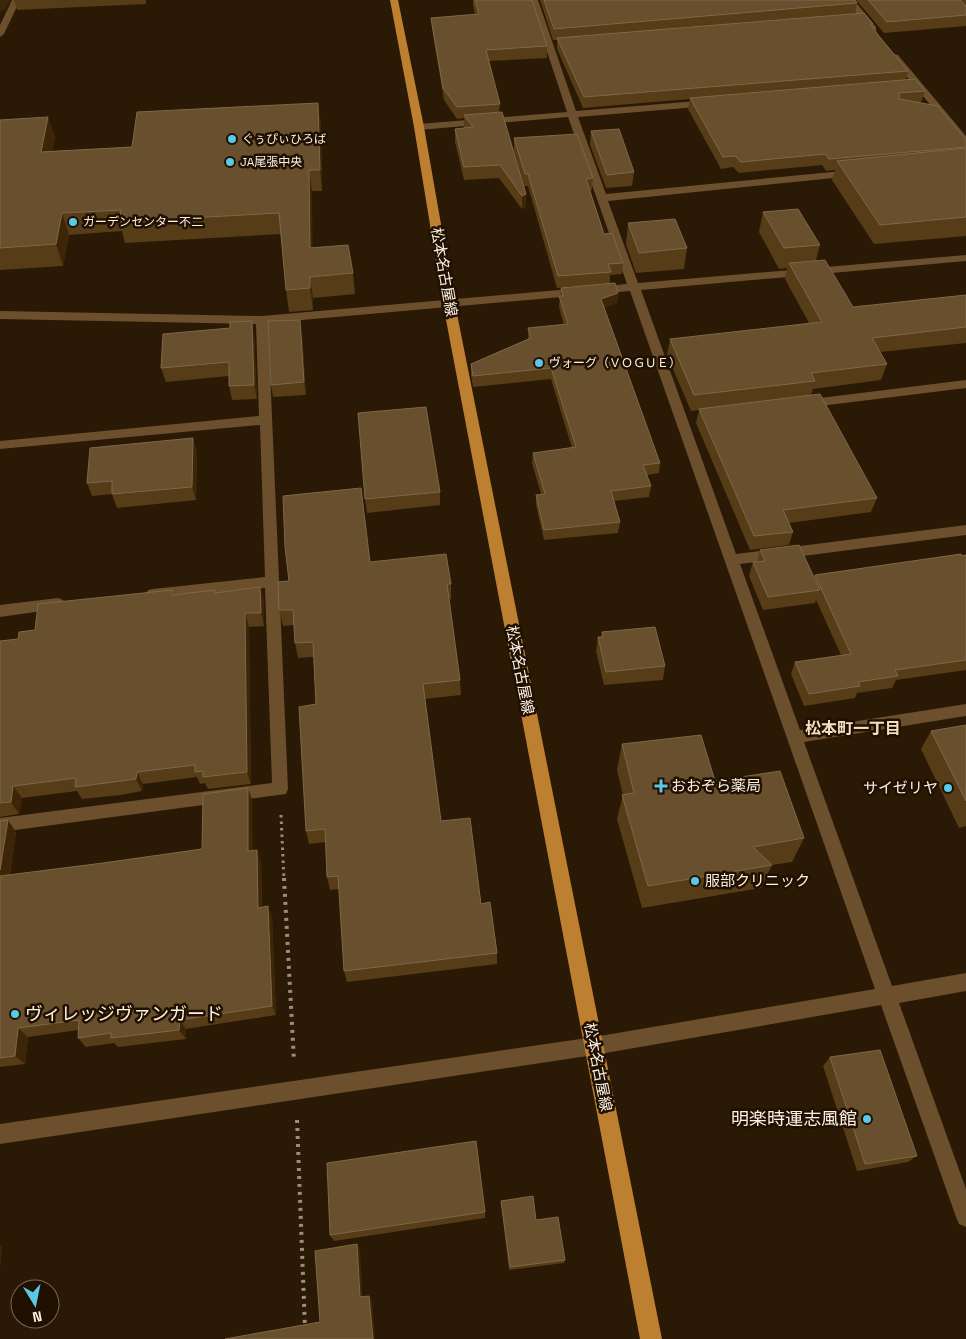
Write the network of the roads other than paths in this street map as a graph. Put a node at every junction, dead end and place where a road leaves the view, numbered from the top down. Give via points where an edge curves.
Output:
1 (16, 0) edge
2 (394, 0) edge
3 (534, 0) edge
4 (850, 0) edge
5 (3, 22) edge
6 (0, 34) edge
7 (720, 102) edge
8 (572, 114) junction
9 (419, 127) junction
10 (966, 142) edge
11 (868, 172) edge
12 (602, 198) junction
13 (966, 258) edge
14 (634, 287) junction
15 (449, 304) junction
16 (0, 315) edge
17 (262, 320) junction
18 (966, 384) edge
19 (789, 406) edge
20 (266, 420) junction
21 (0, 445) edge
22 (966, 530) edge
23 (732, 560) junction
24 (271, 582) junction
25 (136, 596) edge
26 (68, 603) edge
27 (0, 611) edge
28 (966, 710) edge
29 (794, 737) junction
30 (0, 825) edge
31 (966, 982) edge
32 (887, 996) junction
33 (594, 1046) junction
34 (0, 1134) edge
35 (966, 1217) edge
36 (651, 1339) edge

1 - 5 street
2 - 9 main road, 松本名古屋線
3 - 8 street via 554,44
4 - 10 street via 858,18 884,44 913,85
5 - 6 street
7 - 8 street
8 - 9 street
8 - 12 street
9 - 15 main road, 松本名古屋線
11 - 12 street
12 - 14 street
13 - 14 street
14 - 15 street
14 - 23 street via 686,418
15 - 17 street
15 - 33 main road, 松本名古屋線
16 - 17 street
17 - 20 street
18 - 19 street
20 - 21 street
20 - 24 street
22 - 23 street
23 - 29 street
24 - 25 street
24 - 30 street via 280,789
26 - 27 street
28 - 29 street
29 - 32 street
31 - 32 street
32 - 33 street
32 - 35 street
33 - 34 street
33 - 36 main road, 松本名古屋線

